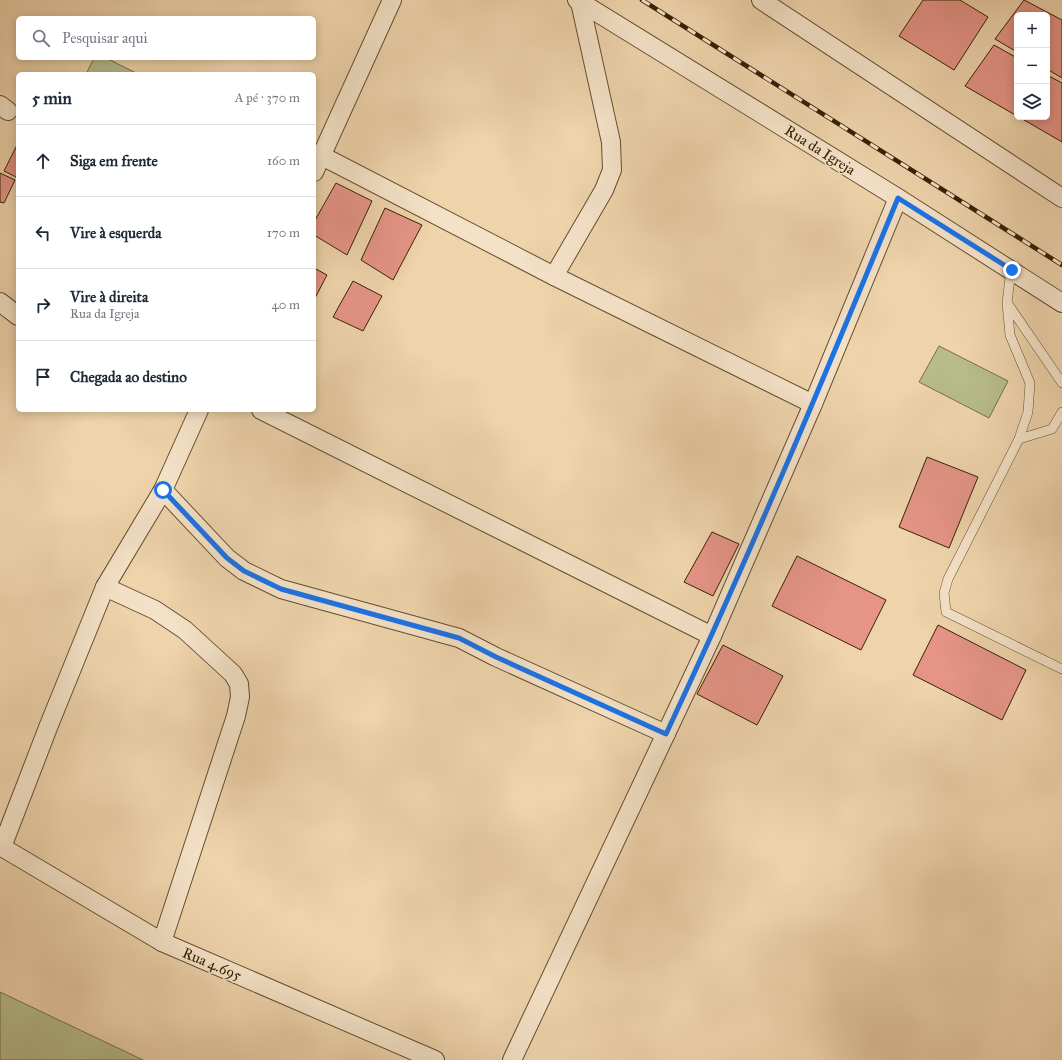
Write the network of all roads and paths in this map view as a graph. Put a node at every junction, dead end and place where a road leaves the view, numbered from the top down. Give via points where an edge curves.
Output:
1 (392, 0) edge
2 (761, 0) edge
3 (579, 1) edge
4 (318, 164) edge
5 (898, 198) junction
6 (1062, 198) edge
7 (1012, 270) junction
8 (554, 276) junction
9 (0, 302) edge
10 (1062, 302) edge
11 (1007, 303) junction
12 (16, 314) edge
13 (1062, 383) edge
14 (813, 404) junction
15 (198, 412) edge
16 (265, 412) edge
17 (1062, 412) edge
18 (1019, 439) junction
19 (163, 490) junction
20 (104, 587) junction
21 (712, 636) junction
22 (1062, 669) edge
23 (666, 734) junction
24 (1, 847) edge
25 (162, 942) junction
26 (435, 1060) edge
27 (512, 1060) edge

1 - 4 street
2 - 6 street
3 - 5 street, Rua da Igreja
3 - 8 street via 611,142 612,170 604,190
4 - 8 street
5 - 7 street, Rua da Igreja
5 - 14 street
7 - 10 street, Rua da Igreja
7 - 11 lane
8 - 14 street
9 - 12 street
11 - 13 lane
11 - 18 lane via 1010,335 1030,383 1028,412
14 - 21 street
15 - 19 street
16 - 21 street
17 - 18 lane via 1052,429
18 - 22 lane via 948,579 944,593 946,612
19 - 20 street
19 - 23 street via 227,558 244,571 281,589 459,638
20 - 24 street
20 - 25 street via 155,610 186,630 234,674 239,684 240,697 236,716
21 - 23 street
23 - 27 street
24 - 25 street, Rua 4.695
25 - 26 street, Rua 4.695

